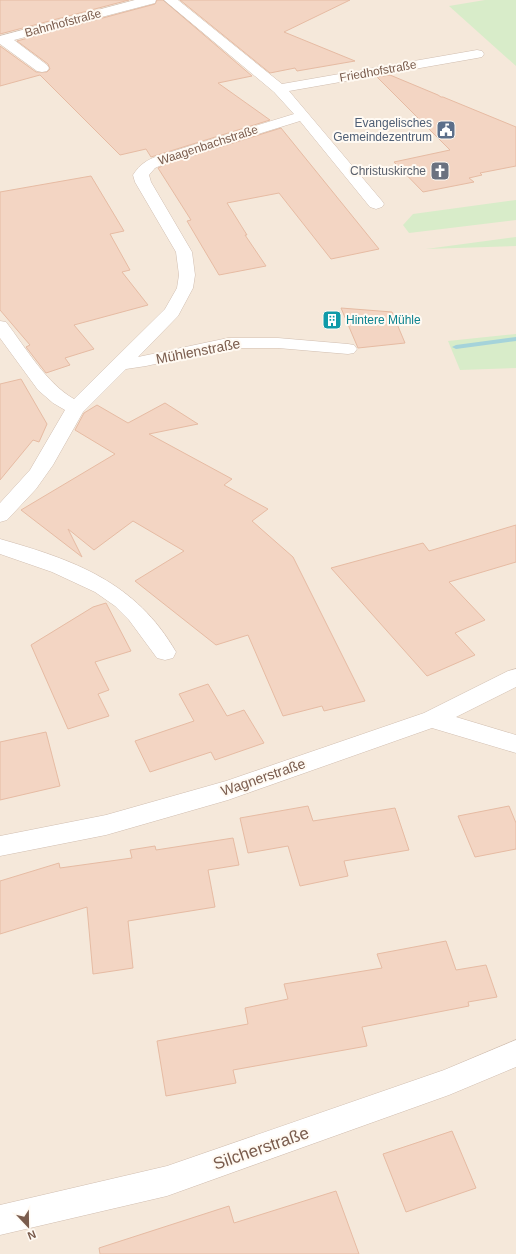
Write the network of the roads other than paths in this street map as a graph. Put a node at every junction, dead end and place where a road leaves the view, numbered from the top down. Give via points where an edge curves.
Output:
1 (150, 0) edge
2 (170, 0) edge
3 (133, 2) edge
4 (2, 39) edge
5 (477, 54) dead end
6 (42, 68) dead end
7 (279, 89) junction
8 (303, 116) junction
9 (376, 204) dead end
10 (0, 326) edge
11 (348, 349) dead end
12 (120, 364) junction
13 (76, 408) junction
14 (0, 515) edge
15 (0, 546) edge
16 (165, 652) dead end
17 (516, 677) edge
18 (432, 718) junction
19 (516, 744) edge
20 (0, 846) edge
21 (516, 1053) edge
22 (0, 1220) edge

1 - 3 street, Bahnhofstraße
2 - 7 street
3 - 4 street, Bahnhofstraße
4 - 6 street
5 - 7 street, Friedhofstraße
7 - 8 street
8 - 9 street
8 - 12 street, Waagenbachstraße via 163,159 144,168 141,175 143,182 184,252 187,275 185,288 172,312
10 - 13 street via 45,386
11 - 12 street, Mühlenstraße via 278,343 228,343 146,361
12 - 13 street, Waagenbachstraße
13 - 14 street, Waagenbachstraße via 63,426 38,473 22,494
15 - 16 street via 88,579 115,595 135,613
17 - 18 street, Wagnerstraße
18 - 19 street
18 - 20 street, Wagnerstraße via 228,790 106,825
21 - 22 street, Silcherstraße via 449,1082 167,1181

